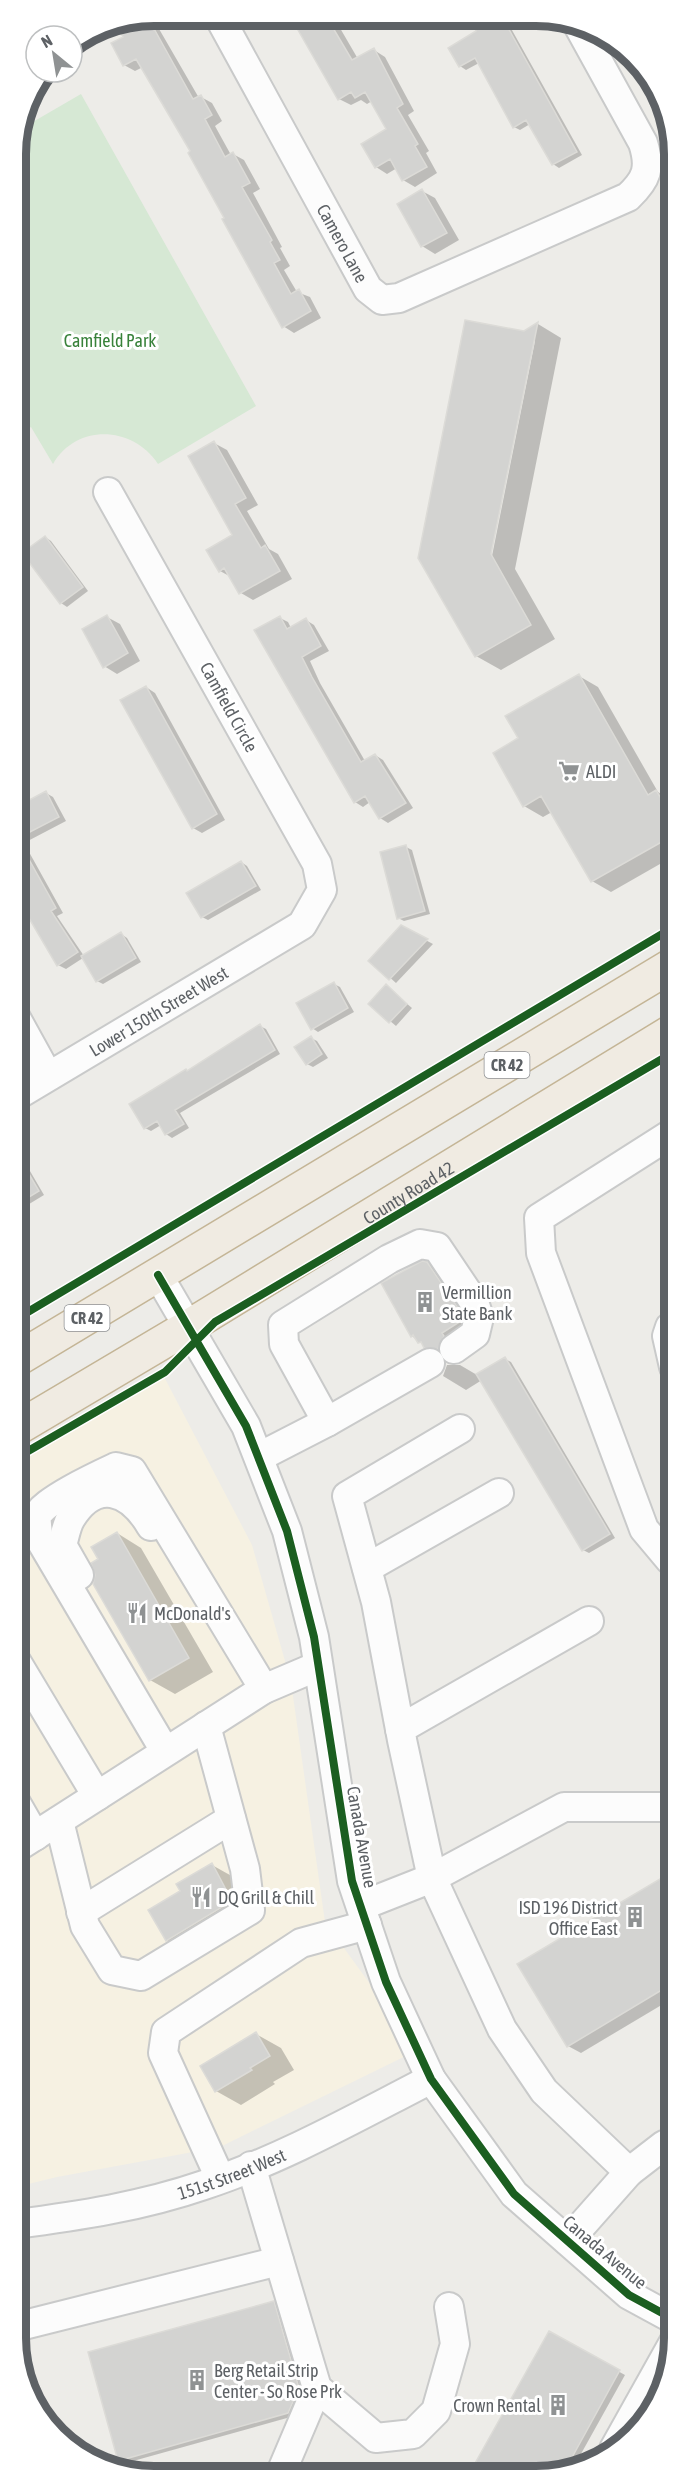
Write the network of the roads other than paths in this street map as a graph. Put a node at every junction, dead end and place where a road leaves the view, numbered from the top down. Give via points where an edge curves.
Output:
1 (224, 26) edge
2 (583, 34) edge
3 (108, 492) dead end
4 (302, 925) joint
5 (664, 970) edge
6 (664, 1035) edge
7 (26, 1036) edge
8 (48, 1076) junction
9 (26, 1090) edge
10 (664, 1138) edge
11 (158, 1275) junction
12 (188, 1327) junction
13 (454, 1349) dead end
14 (26, 1354) edge
15 (430, 1363) dead end
16 (327, 1422) junction
17 (26, 1423) edge
18 (460, 1429) dead end
19 (259, 1457) junction
20 (499, 1493) dead end
21 (664, 1553) edge
22 (367, 1568) junction
23 (589, 1621) dead end
24 (318, 1666) junction
25 (26, 1679) edge
26 (264, 1689) junction
27 (206, 1726) junction
28 (400, 1729) junction
29 (165, 1751) junction
30 (97, 1796) junction
31 (664, 1807) edge
32 (231, 1819) junction
33 (59, 1821) junction
34 (26, 1842) edge
35 (432, 1878) junction
36 (81, 1912) junction
37 (364, 1916) junction
38 (431, 2079) junction
39 (664, 2145) edge
40 (251, 2166) junction
41 (629, 2172) junction
42 (220, 2178) junction
43 (26, 2223) edge
44 (568, 2241) junction
45 (279, 2261) junction
46 (449, 2307) dead end
47 (664, 2314) edge
48 (26, 2324) edge
49 (662, 2363) edge
50 (317, 2388) junction
51 (624, 2431) edge
52 (284, 2466) edge

1 - 2 street, Camero Lane via 368,289 382,300 399,298 628,197 639,187 648,158 643,143
3 - 4 street, Camfield Circle via 317,864 322,890
4 - 8 street, Lower 150th Street West
5 - 11 highway, CR 42
6 - 12 highway, County Road 42
7 - 8 street
8 - 9 street, Lower 150th Street West
10 - 21 street via 538,1218 541,1253 644,1529
11 - 12 street, Canada Avenue
11 - 14 highway, CR 42
12 - 17 highway, County Road 42
12 - 19 street, Canada Avenue via 246,1426
13 - 16 street via 475,1334 479,1317 474,1302 437,1247 420,1244 283,1325 284,1344
15 - 16 street
16 - 19 street
18 - 22 street via 347,1496
19 - 24 street, Canada Avenue via 287,1531
20 - 22 street
22 - 28 street
23 - 28 street
24 - 26 street
24 - 37 street, Canada Avenue via 352,1881
25 - 30 street
26 - 27 street
26 - 29 street via 132,1471 116,1467 83,1482 43,1508 37,1516 38,1536
27 - 29 street
27 - 32 street
28 - 35 street
29 - 30 street
30 - 33 street
31 - 35 street via 564,1807
32 - 36 street
32 - 36 street via 245,1869 250,1910 141,1976 111,1970
33 - 34 street
33 - 36 street
35 - 37 street
35 - 41 street via 502,2029 544,2091
37 - 38 street, Canada Avenue via 386,1982
37 - 42 street via 301,1943 166,2032 164,2053
38 - 40 street, 151st Street West via 308,2142
38 - 44 street, Canada Avenue via 514,2194
39 - 41 street
40 - 42 street, 151st Street West
40 - 45 street
41 - 44 street
42 - 43 street, 151st Street West via 204,2186 94,2214
44 - 47 street, Canada Avenue via 629,2295
45 - 48 street
45 - 50 street
46 - 50 street via 455,2344 436,2410 413,2434 376,2438
49 - 51 street
50 - 52 street

